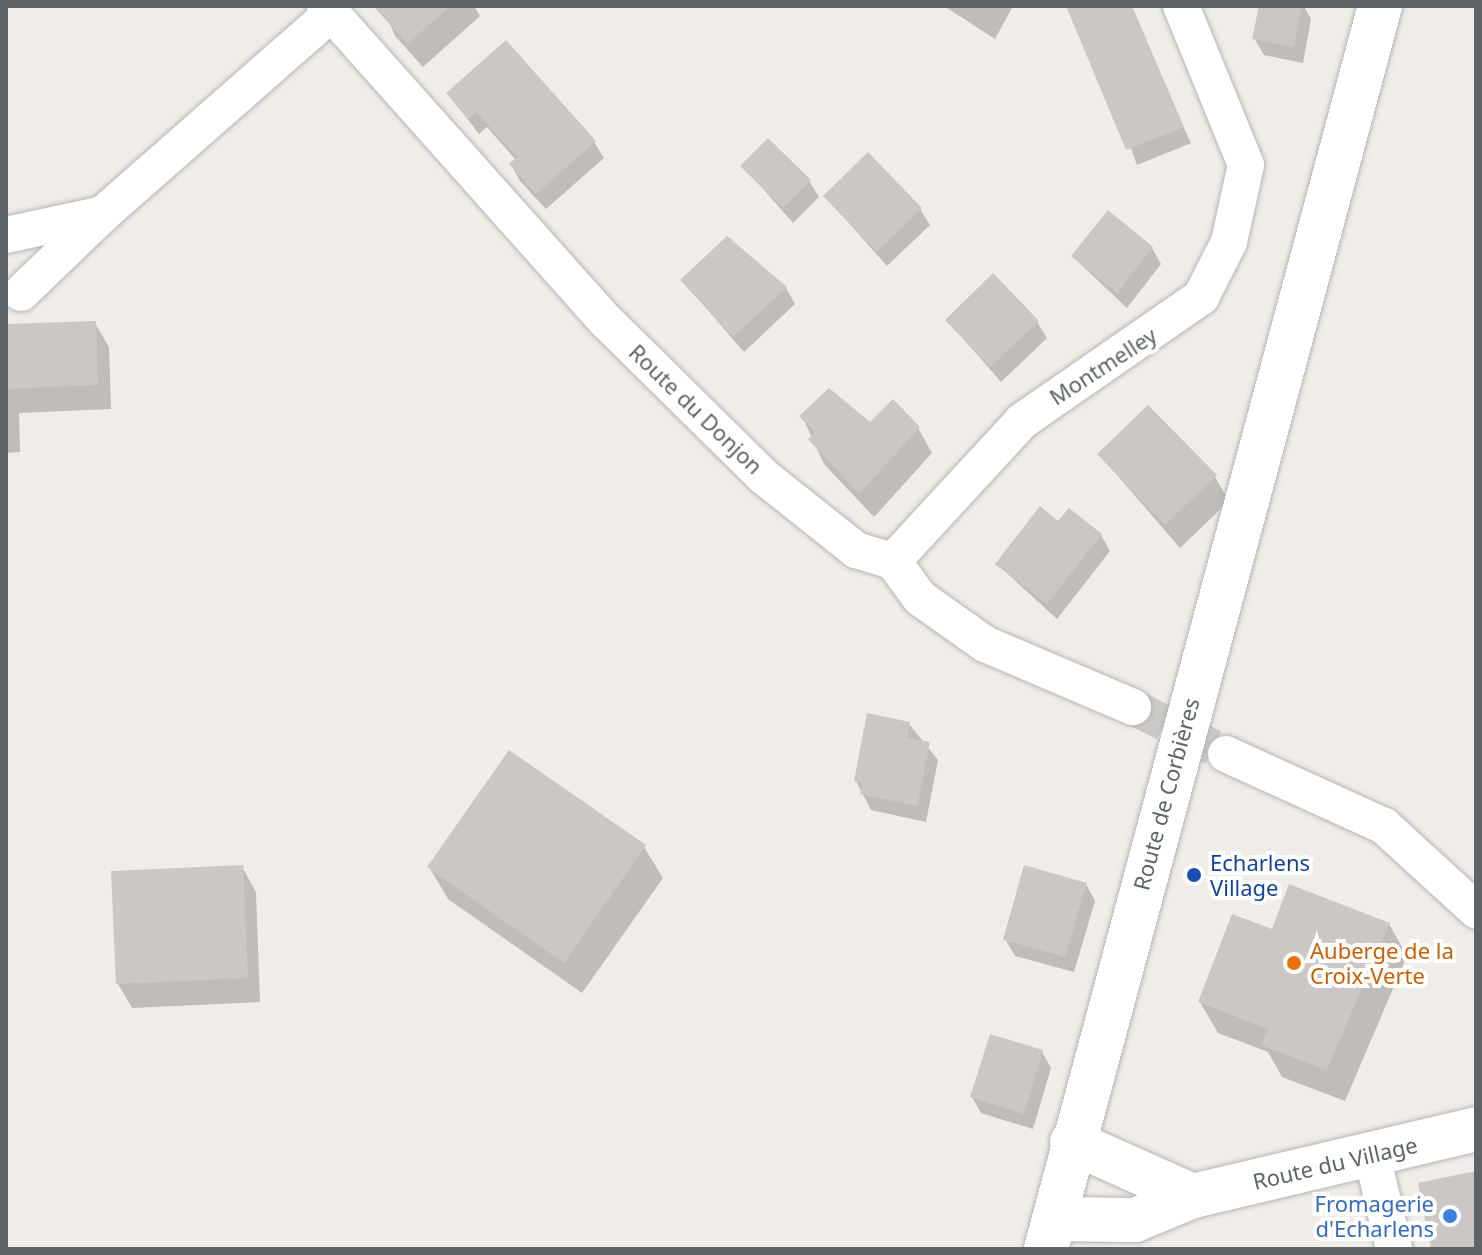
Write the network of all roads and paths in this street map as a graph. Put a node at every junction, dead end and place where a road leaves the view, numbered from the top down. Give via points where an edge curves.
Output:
1 (1181, 6) edge
2 (1380, 6) edge
3 (329, 10) edge
4 (103, 214) junction
5 (6, 235) edge
6 (21, 293) dead end
7 (893, 561) junction
8 (1133, 707) tunnel mouth
9 (1226, 754) tunnel mouth
10 (1476, 910) edge
11 (1476, 1129) edge
12 (1072, 1142) junction
13 (1372, 1155) junction
14 (1193, 1196) junction
15 (1050, 1234) edge
16 (1394, 1249) edge

1 - 7 street, Montmelley via 1246,165 1229,242 1201,297 1011,430
2 - 12 main road, Route de Corbières
3 - 4 street, Route du Donjon
3 - 7 street, Route du Donjon via 606,321 763,476 856,550
4 - 5 street, Route du Donjon
4 - 6 street, Route du Donjon
7 - 8 street via 920,598 985,644
9 - 10 street via 1384,826
11 - 13 main road, Route du Village
12 - 14 main road
12 - 15 main road, Route de Corbières
13 - 14 main road, Route du Village
13 - 16 street
14 - 15 main road, Route du Village via 1135,1220

